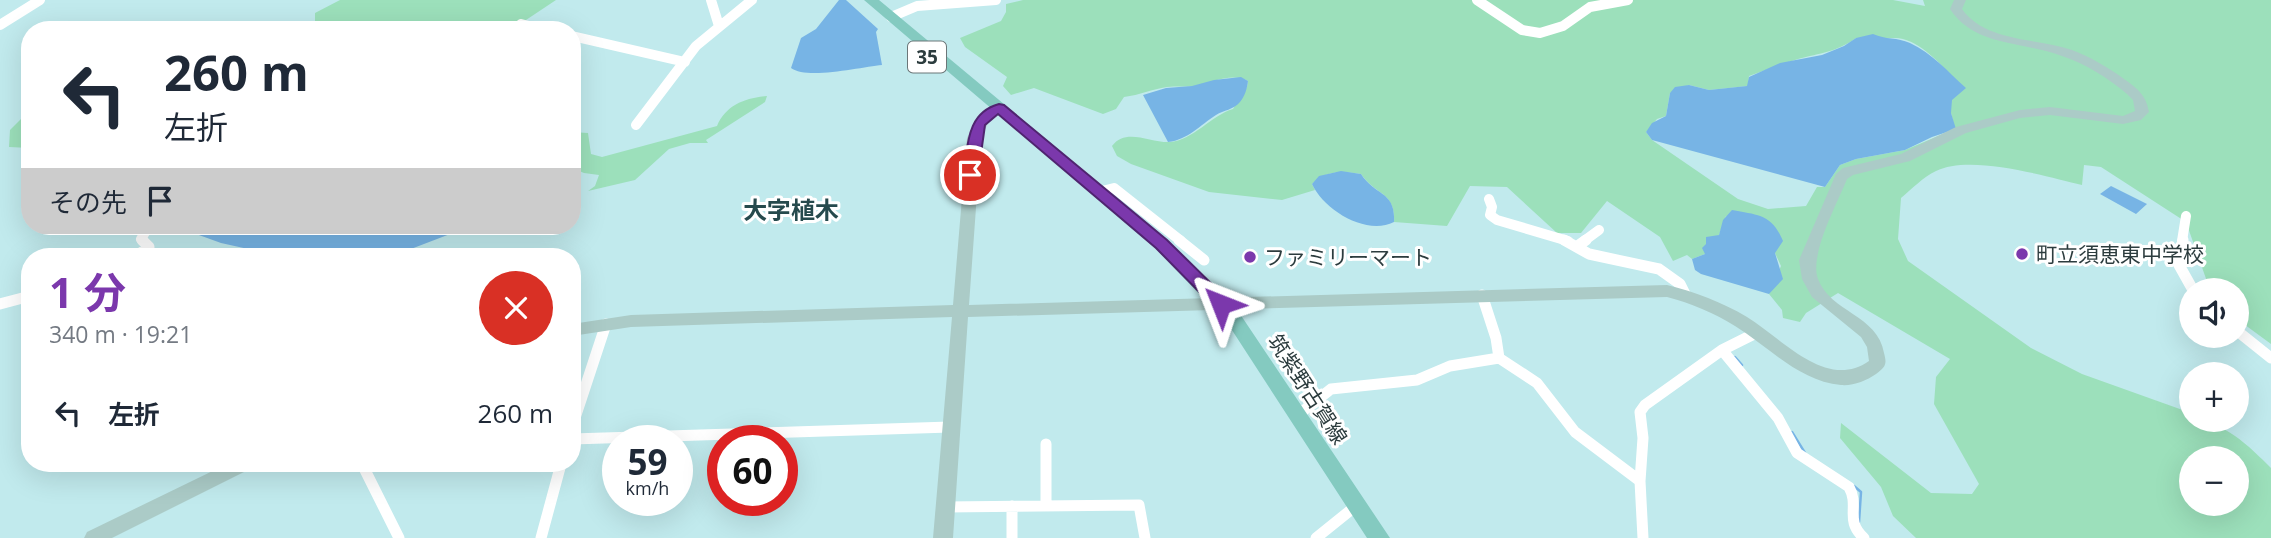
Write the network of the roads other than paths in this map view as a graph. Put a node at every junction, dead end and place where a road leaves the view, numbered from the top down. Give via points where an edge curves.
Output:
1 (40, 0) edge
2 (711, 0) edge
3 (752, 0) edge
4 (859, 0) edge
5 (871, 0) edge
6 (996, 0) edge
7 (1477, 0) edge
8 (1628, 0) edge
9 (1961, 0) edge
10 (891, 17) junction
11 (0, 25) edge
12 (719, 26) junction
13 (581, 38) edge
14 (685, 62) junction
15 (999, 108) junction
16 (636, 125) dead end
17 (1098, 192) junction
18 (1489, 199) dead end
19 (2186, 216) dead end
20 (1600, 230) dead end
21 (143, 235) edge
22 (1579, 246) junction
23 (148, 248) edge
24 (1204, 260) dead end
25 (2186, 278) edge
26 (1482, 295) junction
27 (1686, 296) junction
28 (21, 298) edge
29 (0, 304) edge
30 (1221, 304) junction
31 (960, 312) junction
32 (606, 324) junction
33 (581, 328) edge
34 (1756, 333) junction
35 (2249, 340) edge
36 (1722, 351) junction
37 (1499, 358) junction
38 (2271, 358) edge
39 (581, 400) edge
40 (1298, 415) junction
41 (950, 427) junction
42 (581, 439) edge
43 (1046, 444) dead end
44 (228, 472) edge
45 (366, 472) edge
46 (559, 472) edge
47 (1640, 481) junction
48 (1357, 505) junction
49 (1012, 506) junction
50 (1046, 506) junction
51 (944, 507) junction
52 (94, 538) edge
53 (399, 538) edge
54 (541, 538) edge
55 (943, 538) edge
56 (1012, 538) edge
57 (1145, 538) edge
58 (1316, 538) edge
59 (1378, 538) edge
60 (1643, 538) edge
61 (1864, 538) edge

1 - 11 street
2 - 12 street
3 - 12 street
4 - 15 main road, 筑紫野古賀線 / 35 via 978,100
5 - 10 main road, 筑紫野古賀線 / 35
6 - 10 street via 918,6
7 - 8 street via 1522,30 1540,33 1563,26 1590,7
9 - 34 street via 1956,9 1969,25 2096,65 2140,99 2142,111 2123,120 2050,111 2020,114 1961,130 1905,158 1848,171 1836,189 1807,269 1812,286 1827,303 1870,334 1878,364 1868,373 1830,377 1808,369
10 - 15 main road, 筑紫野古賀線 / 35
12 - 14 street
13 - 14 street
14 - 16 street
15 - 17 main road, 筑紫野古賀線 / 35
15 - 31 street via 986,114 974,138
17 - 24 street via 1114,188
17 - 30 main road, 筑紫野古賀線 / 35 via 1161,244
18 - 22 street via 1490,215 1497,220
19 - 25 street via 2179,265
20 - 22 street
21 - 23 street via 141,239
22 - 27 street via 1589,254 1671,274
26 - 27 street via 1640,290
26 - 30 street
26 - 37 street
27 - 34 street
28 - 29 street
30 - 31 street
30 - 40 main road, 筑紫野古賀線 / 35
31 - 32 street
31 - 41 street
32 - 33 street
32 - 39 street
34 - 36 street
35 - 38 street
36 - 47 street via 1640,412
36 - 61 street via 1778,418 1797,453 1849,487 1854,496 1852,517
37 - 40 street via 1450,366 1417,380 1331,389
37 - 47 street via 1537,383 1575,432
40 - 48 main road, 筑紫野古賀線 / 35
41 - 42 street
41 - 51 street
43 - 50 street
44 - 52 street
45 - 53 street
46 - 54 street
47 - 60 street
48 - 58 street
48 - 59 main road, 筑紫野古賀線 / 35
49 - 50 street
49 - 51 street
49 - 56 street
50 - 57 street via 1139,505
51 - 55 street

